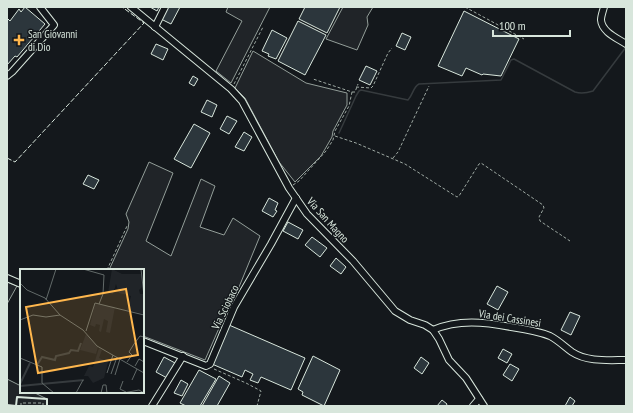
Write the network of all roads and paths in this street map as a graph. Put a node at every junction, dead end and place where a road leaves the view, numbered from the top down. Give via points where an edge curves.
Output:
1 (40, 7) edge
2 (165, 7) edge
3 (465, 7) edge
4 (604, 7) edge
5 (132, 8) edge
6 (154, 26) junction
7 (263, 27) dead end
8 (524, 39) dead end
9 (626, 44) edge
10 (392, 48) dead end
11 (7, 76) edge
12 (313, 79) dead end
13 (358, 84) dead end
14 (429, 86) dead end
15 (356, 87) junction
16 (231, 90) junction
17 (352, 92) junction
18 (335, 136) junction
19 (393, 158) junction
20 (289, 188) junction
21 (296, 198) junction
22 (127, 226) dead end
23 (570, 241) dead end
24 (107, 269) edge
25 (7, 278) edge
26 (20, 284) edge
27 (432, 330) junction
28 (144, 341) edge
29 (183, 356) junction
30 (626, 360) edge
31 (206, 366) junction
32 (479, 399) junction
33 (21, 406) edge
34 (42, 406) edge
35 (152, 406) edge
36 (257, 406) edge
37 (473, 406) edge
38 (484, 406) edge

1 - 11 street via 54,25
2 - 6 street
3 - 8 path
4 - 9 street via 601,19 603,27
5 - 6 street, Via San Magno
6 - 16 street, Via San Magno
7 - 16 path
10 - 15 path via 373,86
12 - 17 path
13 - 15 path
14 - 19 path
15 - 17 path via 355,92
16 - 20 street, Via San Magno via 242,100
17 - 18 path via 349,106 335,131
18 - 19 path
18 - 20 path via 319,161
19 - 23 path via 457,197 481,163 543,205 540,221
20 - 21 street, Via San Magno
21 - 27 street, Via San Magno via 307,214 353,261 395,311
21 - 31 street, Via Sciobaco via 234,307 210,364
22 - 24 path
25 - 26 street
27 - 30 street, Via dei Cassinesi via 475,322 503,325 552,337 574,354 586,358
27 - 32 street via 449,360 466,378
28 - 29 street
29 - 31 street
29 - 35 street
31 - 36 path via 261,391
32 - 37 street
32 - 38 street
33 - 34 path via 21,403 43,403

